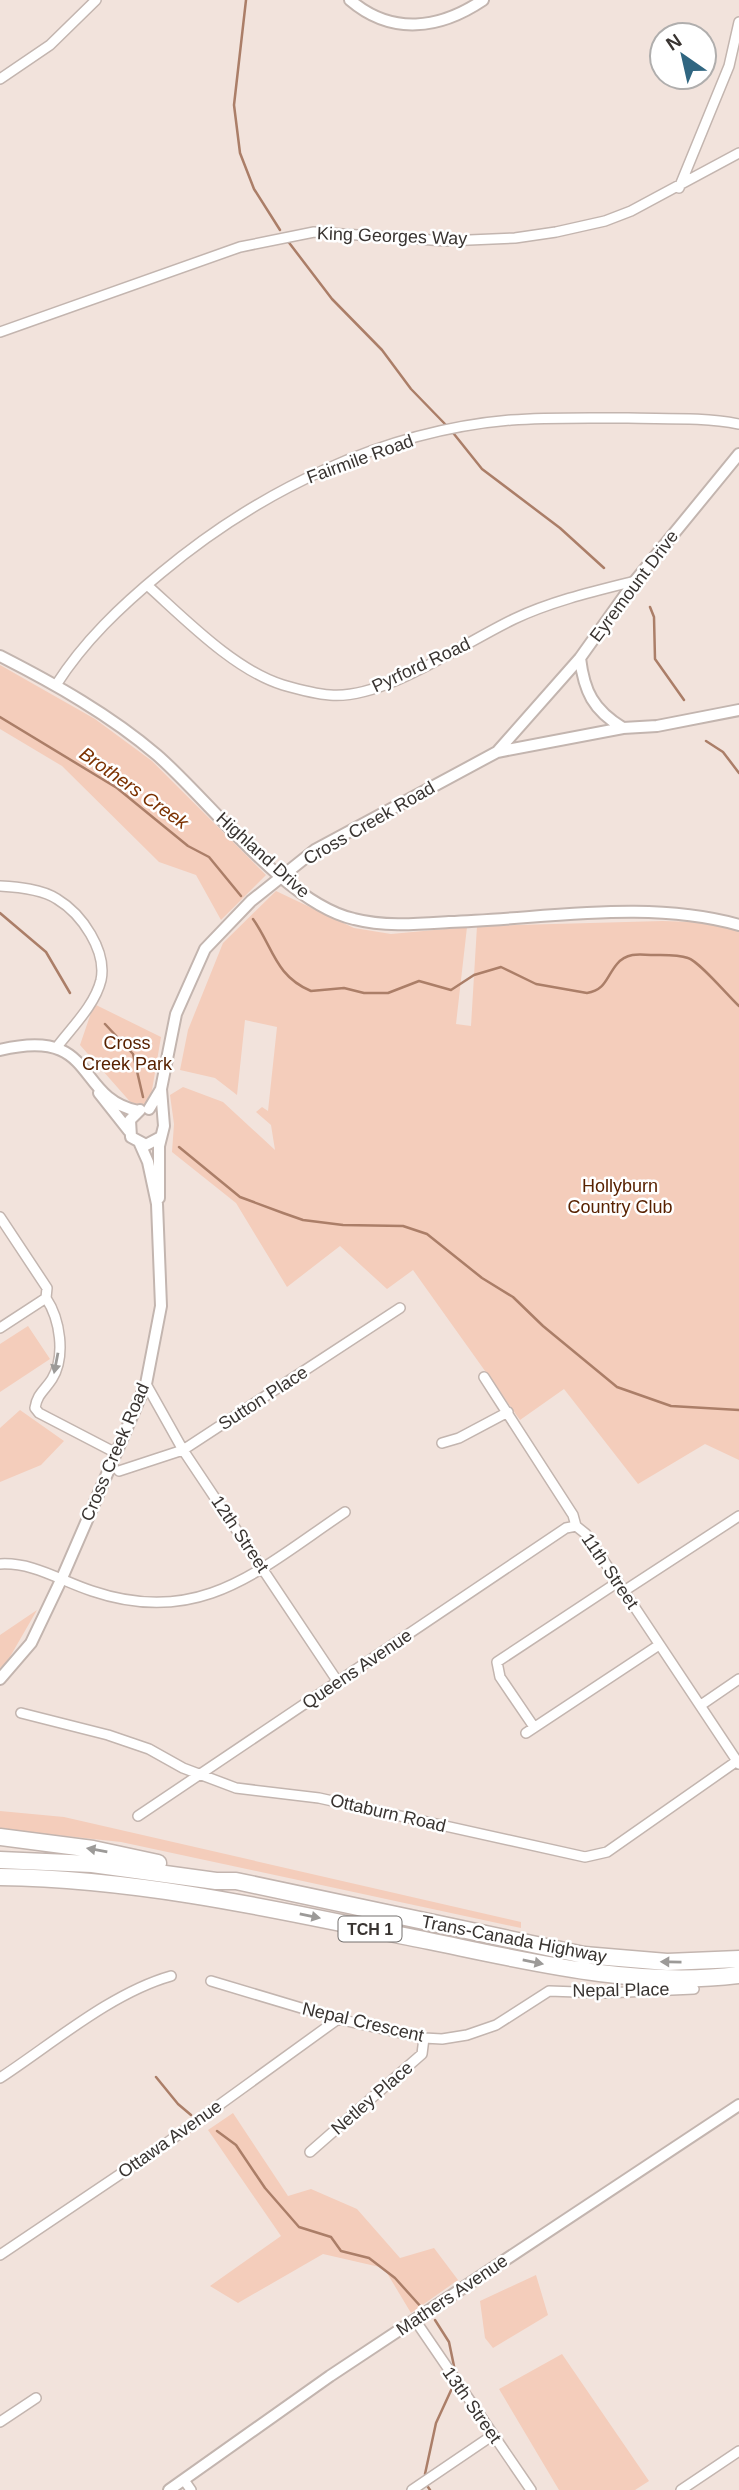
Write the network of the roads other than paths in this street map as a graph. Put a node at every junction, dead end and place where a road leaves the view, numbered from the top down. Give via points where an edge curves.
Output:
1 (96, 0) edge
2 (351, 0) edge
3 (483, 0) edge
4 (739, 22) edge
5 (0, 79) edge
6 (739, 153) edge
7 (679, 188) junction
8 (0, 332) edge
9 (739, 424) edge
10 (739, 454) edge
11 (635, 581) junction
12 (147, 585) junction
13 (0, 656) edge
14 (580, 658) junction
15 (56, 685) junction
16 (739, 710) edge
17 (622, 727) junction
18 (497, 752) junction
19 (281, 875) junction
20 (0, 886) edge
21 (739, 925) edge
22 (57, 1047) junction
23 (0, 1049) edge
24 (92, 1078) junction
25 (160, 1089) junction
26 (143, 1110) junction
27 (163, 1120) junction
28 (129, 1131) junction
29 (161, 1137) junction
30 (140, 1144) junction
31 (157, 1204) junction
32 (0, 1217) edge
33 (46, 1298) junction
34 (400, 1308) dead end
35 (0, 1328) edge
36 (484, 1377) dead end
37 (146, 1384) junction
38 (508, 1412) junction
39 (442, 1443) dead end
40 (183, 1450) junction
41 (116, 1453) junction
42 (119, 1471) dead end
43 (345, 1512) dead end
44 (739, 1516) edge
45 (576, 1526) junction
46 (0, 1564) edge
47 (263, 1567) junction
48 (62, 1578) junction
49 (618, 1582) junction
50 (624, 1591) junction
51 (659, 1644) junction
52 (0, 1679) edge
53 (739, 1679) edge
54 (338, 1682) junction
55 (701, 1704) junction
56 (21, 1713) dead end
57 (534, 1727) junction
58 (526, 1733) dead end
59 (738, 1762) edge
60 (201, 1775) junction
61 (138, 1816) dead end
62 (0, 1838) edge
63 (0, 1860) edge
64 (0, 1877) edge
65 (236, 1881) junction
66 (0, 1888) edge
67 (272, 1908) junction
68 (739, 1959) edge
69 (739, 1975) edge
70 (171, 1976) dead end
71 (211, 1981) dead end
72 (694, 1989) dead end
73 (549, 1991) joint
74 (338, 2019) junction
75 (424, 2038) junction
76 (0, 2078) edge
77 (739, 2105) edge
78 (310, 2152) dead end
79 (0, 2255) edge
80 (415, 2320) junction
81 (36, 2398) dead end
82 (0, 2422) edge
83 (493, 2435) junction
84 (739, 2451) edge
85 (188, 2485) edge
86 (169, 2490) edge
87 (412, 2490) edge
88 (531, 2490) edge
89 (681, 2490) edge

1 - 5 street via 50,45
2 - 3 street via 364,11 404,24 452,20
4 - 7 street via 729,66
6 - 7 street, King Georges Way
7 - 8 street, King Georges Way via 605,221 514,238 446,241 314,232 277,238
9 - 12 street, Fairmile Road via 609,418 510,420 409,440 332,465 278,491
10 - 11 street, Eyremount Drive
11 - 12 street, Pyrford Road via 515,618 368,690 331,695 281,684 234,659
11 - 14 street, Eyremount Drive
12 - 15 street, Fairmile Road via 68,664
13 - 15 street, Highland Drive
14 - 17 street, Eyremount Drive via 591,702
14 - 18 street, Cross Creek Road
15 - 19 street, Highland Drive via 156,755
16 - 17 street via 657,726
17 - 18 street, Cross Creek Road
18 - 19 street, Cross Creek Road via 336,839
19 - 21 street, Highland Drive via 329,909 353,919 396,924 621,912 704,915
19 - 25 street, Cross Creek Road via 205,949 176,1014
20 - 22 street via 57,898 101,952 101,981 84,1013
22 - 23 street via 37,1042
22 - 24 street
24 - 26 street via 122,1107
24 - 28 street via 108,1108
25 - 26 street, Cross Creek Road
25 - 27 street, Cross Creek Road
26 - 27 street
26 - 28 street via 130,1120
27 - 29 street
28 - 30 street
29 - 30 street via 152,1144
29 - 31 street, Cross Creek Road
30 - 31 street, Cross Creek Road
31 - 37 street, Cross Creek Road via 161,1306
32 - 33 street via 47,1288
33 - 35 street
33 -> 41 street via 57,1319 58,1351 53,1378 41,1391 35,1408
34 - 40 street, Sutton Place
36 - 38 street, 11th Street
37 - 40 street, 12th Street
37 - 41 street, Cross Creek Road
38 - 39 street
38 - 45 street, 11th Street
40 - 42 street, Sutton Place
40 - 47 street, 12th Street
41 - 48 street, Cross Creek Road
43 - 47 street
44 - 50 street
45 - 49 street, 11th Street
45 - 54 street, Queens Avenue via 566,1528
46 - 48 street via 14,1563
47 - 48 street via 205,1598 168,1604 92,1591
47 - 54 street, 12th Street
48 - 52 street, Cross Creek Road via 31,1643
49 - 50 street, 11th Street
49 - 57 street via 497,1662 500,1676
50 - 51 street, 11th Street
51 - 55 street, 11th Street
51 - 57 street
53 - 55 street
54 - 60 street, Queens Avenue
55 - 59 street, 11th Street
56 - 60 street, Ottaburn Road via 149,1749
57 - 58 street
59 - 60 street, Ottaburn Road via 607,1853 585,1857 320,1798 236,1788
60 - 61 street, Queens Avenue
65 -> 62 highway via 93,1849
63 - 65 highway, Trans-Canada Highway / TCH 1 via 92,1864
64 - 67 highway, Trans-Canada Highway / TCH 1 via 127,1884
68 -> 65 highway, Trans-Canada Highway / TCH 1 via 667,1962 575,1953
66 - 67 highway via 88,1889
67 -> 69 highway, Trans-Canada Highway / TCH 1 via 582,1971 666,1978
70 - 76 street via 122,1997
71 - 74 street, Nepal Crescent
72 - 73 street, Nepal Place
73 - 75 street, Nepal Crescent via 496,2025 467,2035
74 - 75 street, Nepal Crescent
74 - 79 street, Ottawa Avenue via 168,2142
75 - 78 street, Netley Place via 422,2054
77 - 80 street, Mathers Avenue
80 - 83 street, 13th Street
80 - 85 street, Mathers Avenue
81 - 82 street
83 - 87 street
83 - 88 street, 13th Street
84 - 89 street
85 - 86 street, Mathers Avenue

